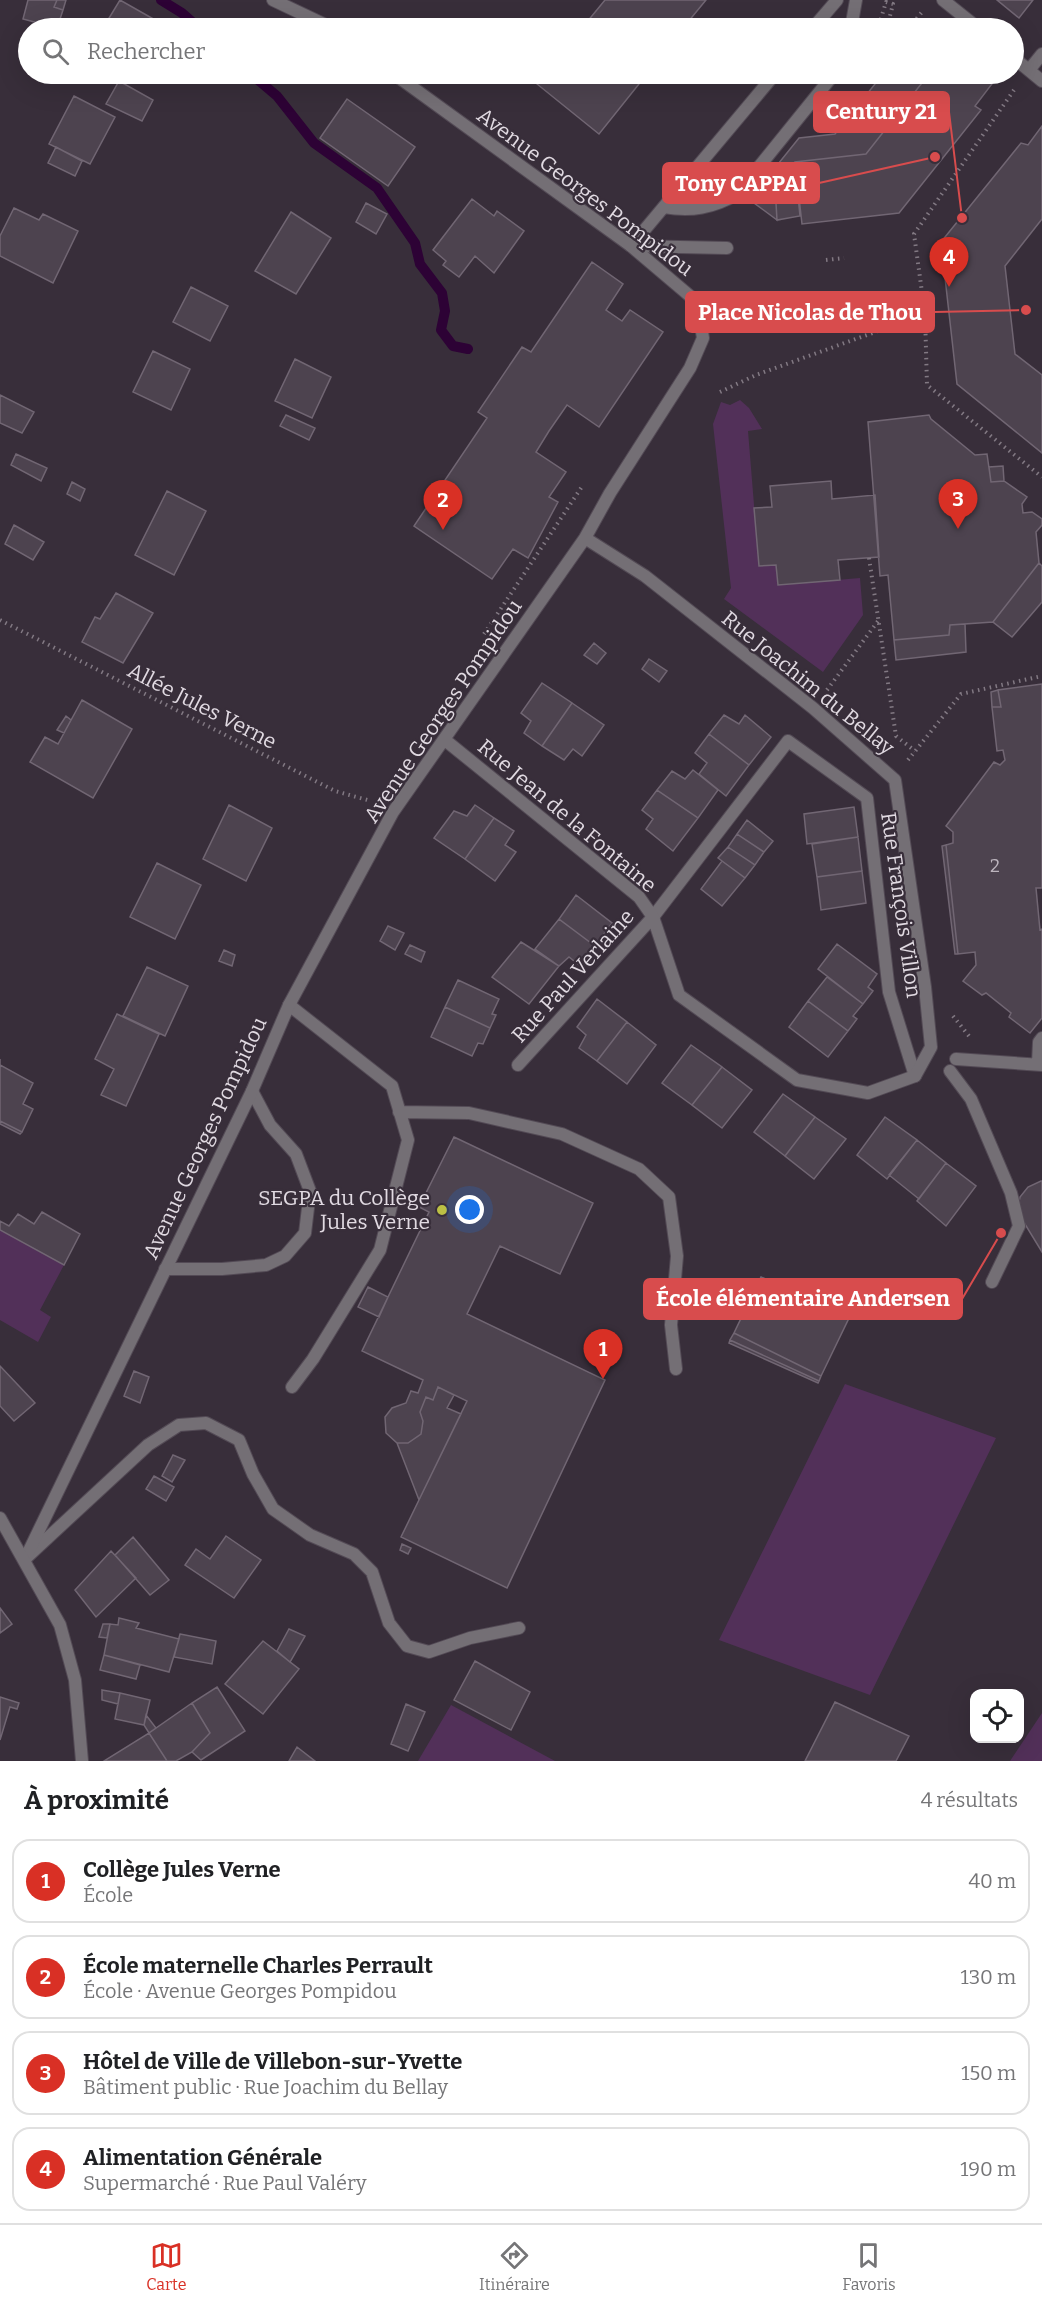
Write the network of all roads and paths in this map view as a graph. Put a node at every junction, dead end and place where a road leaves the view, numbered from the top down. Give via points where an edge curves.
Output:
1 (273, 0) edge
2 (837, 0) edge
3 (856, 0) edge
4 (943, 0) edge
5 (311, 18) edge
6 (822, 18) edge
7 (853, 18) edge
8 (881, 18) edge
9 (890, 18) edge
10 (966, 18) edge
11 (1042, 54) edge
12 (1024, 66) edge
13 (1029, 70) junction
14 (1024, 77) edge
15 (1042, 81) edge
16 (408, 84) edge
17 (767, 84) edge
18 (826, 84) edge
19 (1019, 84) edge
20 (664, 207) junction
21 (631, 246) junction
22 (727, 248) dead end
23 (844, 258) dead end
24 (826, 260) dead end
25 (924, 314) junction
26 (720, 392) dead end
27 (1042, 477) edge
28 (585, 538) junction
29 (869, 558) dead end
30 (0, 620) edge
31 (878, 621) junction
32 (1042, 676) edge
33 (813, 708) junction
34 (445, 740) junction
35 (788, 741) joint
36 (915, 751) junction
37 (895, 780) junction
38 (393, 812) junction
39 (653, 917) junction
40 (925, 987) junction
41 (288, 1005) junction
42 (1042, 1038) edge
43 (986, 1059) junction
44 (1040, 1064) edge
45 (518, 1065) dead end
46 (915, 1076) junction
47 (252, 1090) junction
48 (399, 1112) junction
49 (165, 1269) junction
50 (992, 1282) dead end
51 (675, 1369) dead end
52 (292, 1388) dead end
53 (0, 1518) edge
54 (25, 1559) junction
55 (519, 1628) dead end
56 (82, 1761) edge

1 - 5 street
2 - 6 street
3 - 7 street
4 - 10 street
8 - 9 path via 886,2 893,4
11 - 13 street
12 - 13 street
13 - 14 path
13 - 15 street
16 - 21 street, Avenue Georges Pompidou
17 - 20 street
18 - 20 street via 737,194 715,207
19 - 25 path via 914,234
20 - 21 street
21 - 22 street
21 - 28 street, Avenue Georges Pompidou via 697,302 703,338 690,368
23 - 24 path
25 - 26 path via 756,375
25 - 27 path via 927,385
28 - 33 street, Rue Joachim du Bellay via 645,576
28 - 34 street, Avenue Georges Pompidou
29 - 31 path
30 - 38 path, Allée Jules Verne via 335,791
31 - 33 path
31 - 36 path via 896,736
32 - 36 path via 961,694
33 - 37 street, Rue Joachim du Bellay
34 - 38 street, Avenue Georges Pompidou
34 - 39 street, Rue Jean de la Fontaine via 639,897
35 - 39 street, Rue Paul Verlaine
35 - 46 street, Rue François Villon via 867,798 889,992
36 - 37 path
37 - 40 street, Rue Joachim du Bellay
38 - 41 street, Avenue Georges Pompidou
39 - 45 street, Rue Paul Verlaine
39 - 46 street, Rue Jean de la Fontaine via 679,995 797,1080 868,1093
40 - 43 path via 958,1020
40 - 46 street via 931,1047
41 - 47 street, Avenue Georges Pompidou
41 - 48 street via 392,1086
42 - 44 street
43 - 44 street
43 - 50 street via 953,1065 1011,1193 1018,1226
47 - 49 street, Avenue Georges Pompidou
47 - 49 street via 270,1125 296,1154 310,1191 305,1233 285,1256 266,1265
48 - 51 street via 469,1113 562,1134 639,1169 662,1190 669,1197 677,1256 671,1324
48 - 52 street via 408,1140 380,1250
49 - 54 street, Avenue Georges Pompidou
53 - 54 street
54 - 55 street via 148,1445 179,1425 206,1424 239,1440 273,1509 310,1535 354,1554 372,1572 389,1623 407,1646 429,1652
54 - 56 street via 60,1625 75,1680

